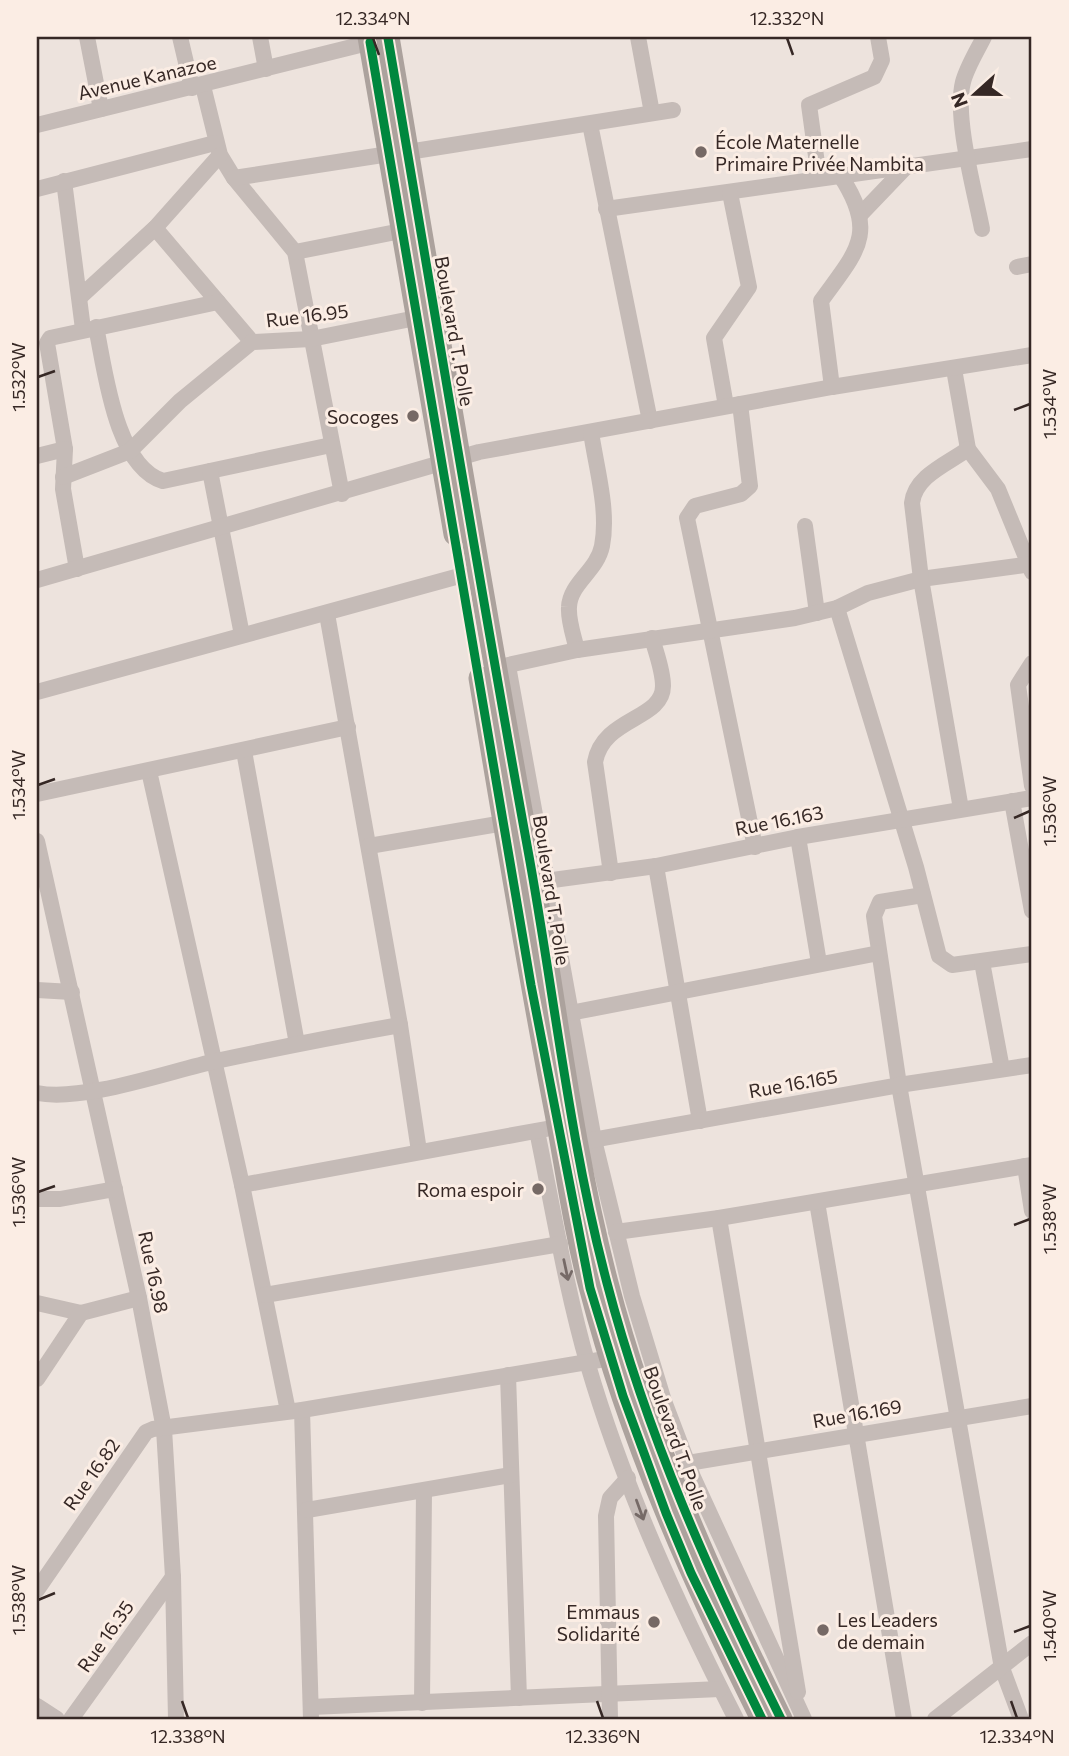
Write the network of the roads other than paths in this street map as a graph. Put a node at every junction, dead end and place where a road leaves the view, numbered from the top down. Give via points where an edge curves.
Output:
1 (87, 37) edge
2 (180, 37) edge
3 (260, 37) edge
4 (638, 37) edge
5 (878, 37) edge
6 (984, 37) edge
7 (381, 38) edge
8 (265, 69) junction
9 (198, 87) junction
10 (101, 109) junction
11 (673, 110) dead end
12 (652, 113) junction
13 (590, 124) junction
14 (37, 125) edge
15 (217, 149) junction
16 (1032, 149) edge
17 (399, 153) junction
18 (968, 159) junction
19 (905, 167) junction
20 (840, 175) junction
21 (234, 178) junction
22 (819, 178) junction
23 (64, 181) junction
24 (37, 189) edge
25 (730, 193) junction
26 (606, 209) junction
27 (860, 215) junction
28 (155, 228) junction
29 (982, 229) dead end
30 (401, 231) junction
31 (295, 252) junction
32 (80, 297) junction
33 (218, 302) junction
34 (416, 318) junction
35 (89, 328) junction
36 (311, 339) junction
37 (252, 342) junction
38 (1032, 355) edge
39 (954, 369) junction
40 (43, 370) edge
41 (832, 387) junction
42 (733, 405) junction
43 (650, 421) junction
44 (591, 432) junction
45 (331, 445) junction
46 (65, 449) junction
47 (968, 449) junction
48 (130, 451) junction
49 (37, 456) edge
50 (451, 461) junction
51 (210, 471) junction
52 (62, 477) junction
53 (342, 494) junction
54 (804, 526) dead end
55 (221, 528) junction
56 (1031, 567) edge
57 (77, 569) junction
58 (463, 575) junction
59 (921, 579) junction
60 (37, 580) edge
61 (837, 608) junction
62 (817, 613) junction
63 (327, 614) junction
64 (710, 629) junction
65 (242, 635) junction
66 (652, 638) junction
67 (577, 650) junction
68 (1032, 663) edge
69 (501, 667) junction
70 (37, 692) edge
71 (348, 727) junction
72 (244, 751) junction
73 (149, 771) junction
74 (1032, 786) edge
75 (37, 794) edge
76 (1032, 798) edge
77 (1012, 801) junction
78 (961, 809) junction
79 (901, 819) junction
80 (504, 823) junction
81 (798, 837) junction
82 (37, 841) edge
83 (369, 846) junction
84 (755, 847) junction
85 (656, 866) junction
86 (611, 873) junction
87 (40, 876) edge
88 (532, 883) junction
89 (923, 895) junction
90 (1032, 911) edge
91 (879, 953) junction
92 (1032, 954) edge
93 (982, 962) junction
94 (819, 963) junction
95 (37, 990) edge
96 (678, 991) junction
97 (72, 992) junction
98 (570, 1013) junction
99 (400, 1025) junction
100 (297, 1044) junction
101 (215, 1061) junction
102 (1032, 1065) edge
103 (1002, 1069) junction
104 (900, 1085) junction
105 (94, 1090) junction
106 (37, 1093) edge
107 (699, 1121) junction
108 (566, 1137) junction
109 (419, 1152) junction
110 (1029, 1166) edge
111 (242, 1185) junction
112 (917, 1185) junction
113 (115, 1189) junction
114 (37, 1199) edge
115 (817, 1202) junction
116 (1032, 1211) edge
117 (719, 1218) junction
118 (616, 1232) junction
119 (560, 1244) junction
120 (265, 1295) junction
121 (139, 1297) junction
122 (37, 1303) edge
123 (81, 1313) junction
124 (611, 1358) junction
125 (587, 1362) junction
126 (508, 1375) junction
127 (37, 1379) edge
128 (1032, 1406) edge
129 (295, 1410) junction
130 (958, 1418) junction
131 (163, 1429) junction
132 (856, 1435) junction
133 (758, 1452) junction
134 (688, 1463) junction
135 (511, 1475) junction
136 (628, 1478) junction
137 (424, 1492) junction
138 (307, 1510) junction
139 (43, 1566) edge
140 (173, 1577) junction
141 (37, 1590) edge
142 (1032, 1643) edge
143 (1002, 1668) junction
144 (720, 1689) junction
145 (609, 1695) junction
146 (519, 1698) junction
147 (422, 1703) junction
148 (37, 1706) edge
149 (311, 1713) edge
150 (795, 1717) edge
151 (57, 1719) edge
152 (71, 1719) edge
153 (176, 1719) edge
154 (610, 1719) edge
155 (736, 1719) edge
156 (762, 1719) edge
157 (904, 1719) edge
158 (935, 1719) edge
159 (1021, 1719) edge

1 - 10 street
2 - 9 street
3 - 8 street
4 - 12 street
5 - 22 street via 882,60 874,77 809,105
6 - 18 street via 963,82
7 - 8 street, Avenue Kanazoe
7 - 17 highway, Boulevard T. Polle
8 - 9 street, Avenue Kanazoe
9 - 10 street, Avenue Kanazoe
9 - 15 street
10 - 14 street, Avenue Kanazoe
11 - 12 street
12 - 13 street
13 - 17 street
13 - 26 street
15 - 21 street
15 - 23 street
15 - 28 street
16 - 18 street
17 - 21 street
17 - 30 highway, Boulevard T. Polle
17 - 50 highway, Boulevard T. Polle
18 - 19 street
18 - 29 street
19 - 20 street
19 - 27 street
20 - 22 street
20 - 27 street
21 - 31 street
22 - 25 street
23 - 24 street
23 - 32 street
25 - 26 street
25 - 42 street via 750,287 714,338
26 - 43 street
27 - 41 street via 861,240 854,257 821,301
28 - 32 street
28 - 33 street
30 - 31 street
30 - 34 highway, Boulevard T. Polle
31 - 36 street
32 - 35 street
33 - 35 street
33 - 37 street
34 - 36 street, Rue 16.95
34 - 50 highway, Boulevard T. Polle
35 - 40 street via 50,338
35 - 48 street
36 - 37 street, Rue 16.95
36 - 45 street
37 - 48 street, Rue 16.95 via 180,401
38 - 39 street
39 - 41 street
39 - 47 street
40 - 46 street
41 - 42 street
42 - 43 street
42 - 64 street via 750,486 741,494 695,506 687,513
43 - 44 street
44 - 50 street
44 - 67 street via 603,542 600,557 578,584 569,607
45 - 51 street
45 - 53 street
46 - 49 street
46 - 52 street
47 - 56 street via 999,489
47 - 59 street via 919,482 913,491
48 - 51 street via 149,474 163,481
48 - 52 street
50 - 53 street
50 - 58 highway, Boulevard T. Polle
50 - 69 highway, Boulevard T. Polle
51 - 55 street
52 - 57 street
53 - 55 street
54 - 62 street
55 - 57 street
55 - 65 street
56 - 59 street
57 - 60 street
58 - 63 street
58 - 80 highway, Boulevard T. Polle
59 - 61 street via 868,593
59 - 78 street
61 - 62 street
61 - 79 street
62 - 64 street
63 - 65 street
63 - 71 street
64 - 66 street
64 - 84 street
65 - 70 street
66 - 67 street
66 - 86 street via 662,678 660,698 654,707 606,736 595,762
67 - 69 street
68 - 74 street via 1018,685
69 - 88 highway, Boulevard T. Polle
71 - 72 street
71 - 83 street
72 - 73 street
72 - 100 street
73 - 75 street
73 - 101 street
76 - 77 street, Rue 16.163
77 - 78 street, Rue 16.163
77 - 90 street
78 - 79 street, Rue 16.163
79 - 81 street, Rue 16.163
79 - 89 street
80 - 83 street
80 - 88 highway, Boulevard T. Polle
81 - 84 street, Rue 16.163
81 - 94 street
82 - 87 street, Rue 16.98
83 - 99 street
84 - 85 street, Rue 16.163
85 - 86 street, Rue 16.163
85 - 96 street
86 - 88 street, Rue 16.163
87 - 97 street, Rue 16.98
88 - 98 street
88 - 108 highway, Boulevard T. Polle
89 - 91 street via 880,902 875,908
89 - 93 street via 939,956 952,965
91 - 94 street
91 - 104 street
92 - 93 street
93 - 103 street
94 - 96 street
95 - 97 street
96 - 98 street
96 - 107 street
97 - 105 street, Rue 16.98
98 - 108 street
99 - 100 street
99 - 109 street
100 - 101 street
101 - 105 street
101 - 111 street
102 - 103 street, Rue 16.165
103 - 104 street, Rue 16.165
104 - 107 street, Rue 16.165
104 - 112 street
105 - 106 street
105 - 113 street, Rue 16.98
107 - 108 street, Rue 16.165
108 - 109 street, Rue 16.165
108 - 118 street
108 - 119 street
108 - 124 highway, Boulevard T. Polle via 590,1288
108 - 150 highway, Boulevard T. Polle via 663,1459 703,1556
109 - 111 street, Rue 16.165
110 - 112 street
110 - 116 street
111 - 120 street
112 - 115 street
112 - 130 street
113 - 114 street
113 - 121 street, Rue 16.98
115 - 117 street
115 - 132 street
117 - 118 street
117 - 133 street
118 - 134 street via 644,1341
119 - 120 street
119 -> 125 street
120 - 129 street
121 - 123 street
121 - 131 street, Rue 16.98
122 - 123 street
123 - 127 street
124 - 125 street
124 - 156 highway, Boulevard T. Polle via 691,1573
125 - 126 street
125 - 136 street
126 - 129 street
126 - 135 street
128 - 130 street, Rue 16.169
129 - 131 street
129 - 138 street
130 - 132 street, Rue 16.169
130 - 143 street
131 - 139 street, Rue 16.82 via 146,1432
131 - 140 street, Rue 16.98
132 - 133 street, Rue 16.169
132 - 157 street
133 - 134 street, Rue 16.169
133 - 150 street
134 - 150 street
135 - 137 street
135 - 146 street
136 -> 144 street via 653,1546
136 - 145 street via 610,1498 606,1516
137 - 138 street
137 - 147 street
138 - 149 street
139 - 141 street, Rue 16.82
140 - 152 street, Rue 16.35
140 - 153 street, Rue 16.98
142 - 143 street
143 - 158 street
143 - 159 street
144 - 145 street
144 - 155 street
145 - 146 street
145 - 154 street
146 - 147 street
147 - 149 street
148 - 151 street

